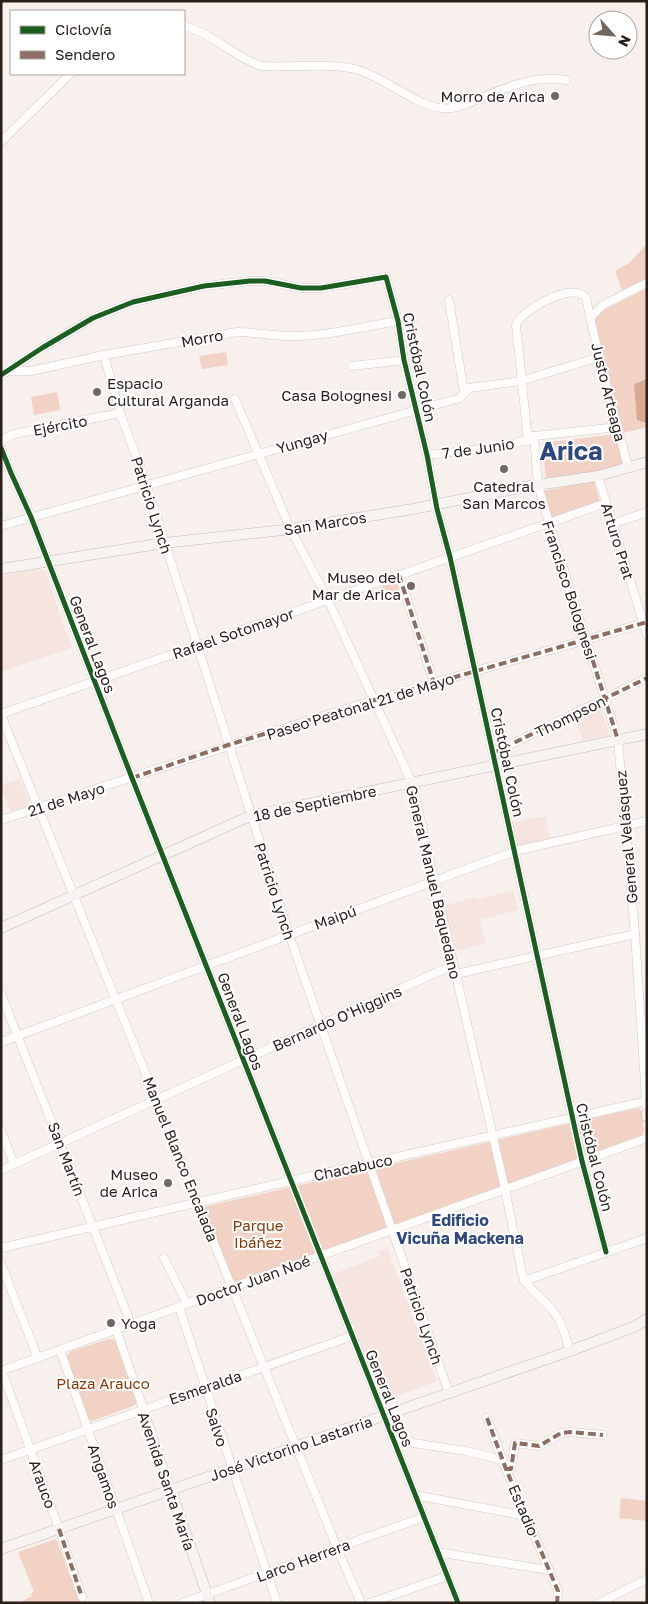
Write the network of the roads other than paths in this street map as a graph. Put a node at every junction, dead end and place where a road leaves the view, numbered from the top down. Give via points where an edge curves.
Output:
1 (185, 26) edge
2 (69, 75) edge
3 (566, 80) dead end
4 (1, 142) edge
5 (647, 282) edge
6 (449, 300) dead end
7 (591, 317) junction
8 (398, 321) junction
9 (516, 325) joint
10 (104, 355) junction
11 (599, 356) junction
12 (404, 360) junction
13 (352, 366) dead end
14 (5, 373) edge
15 (522, 381) junction
16 (464, 392) junction
17 (235, 399) dead end
18 (416, 409) junction
19 (120, 413) junction
20 (618, 427) junction
21 (531, 439) junction
22 (1, 440) edge
23 (1, 448) edge
24 (259, 453) junction
25 (427, 455) junction
26 (647, 462) edge
27 (628, 467) junction
28 (598, 476) junction
29 (146, 485) junction
30 (538, 485) junction
31 (606, 502) junction
32 (436, 504) junction
33 (647, 512) edge
34 (31, 517) junction
35 (549, 523) junction
36 (612, 524) junction
37 (1, 526) edge
38 (290, 528) junction
39 (164, 543) junction
40 (450, 557) junction
41 (48, 562) junction
42 (1, 569) edge
43 (399, 575) junction
44 (328, 600) junction
45 (645, 622) edge
46 (647, 635) edge
47 (586, 640) junction
48 (197, 646) junction
49 (475, 672) junction
50 (647, 678) edge
51 (94, 682) junction
52 (434, 683) junction
53 (605, 699) junction
54 (376, 700) junction
55 (1, 714) edge
56 (647, 734) edge
57 (618, 740) junction
58 (228, 745) junction
59 (493, 753) junction
60 (496, 766) junction
61 (132, 778) junction
62 (412, 783) junction
63 (39, 808) junction
64 (250, 816) junction
65 (1, 820) edge
66 (647, 822) edge
67 (625, 826) junction
68 (515, 851) junction
69 (162, 855) junction
70 (435, 881) junction
71 (74, 895) junction
72 (1, 928) edge
73 (288, 934) junction
74 (634, 934) junction
75 (537, 956) junction
76 (454, 965) junction
77 (206, 966) junction
78 (456, 974) junction
79 (1, 994) edge
80 (117, 999) junction
81 (320, 1025) junction
82 (18, 1036) junction
83 (1, 1042) edge
84 (242, 1060) junction
85 (156, 1099) junction
86 (646, 1109) edge
87 (572, 1118) junction
88 (1, 1130) edge
89 (492, 1136) junction
90 (647, 1138) edge
91 (61, 1143) junction
92 (582, 1161) junction
93 (368, 1163) junction
94 (14, 1164) junction
95 (1, 1170) edge
96 (290, 1180) junction
97 (505, 1189) junction
98 (198, 1202) junction
99 (93, 1227) junction
100 (392, 1230) junction
101 (647, 1238) edge
102 (1, 1248) edge
103 (606, 1252) junction
104 (320, 1256) junction
105 (164, 1258) dead end
106 (1, 1264) edge
107 (524, 1281) junction
108 (232, 1288) junction
109 (183, 1305) junction
110 (647, 1319) edge
111 (131, 1324) junction
112 (642, 1326) edge
113 (116, 1330) junction
114 (352, 1336) junction
115 (60, 1350) junction
116 (570, 1351) junction
117 (38, 1358) junction
118 (264, 1366) junction
119 (2, 1371) edge
120 (204, 1387) junction
121 (448, 1393) junction
122 (142, 1409) junction
123 (383, 1415) junction
124 (487, 1418) dead end
125 (88, 1428) junction
126 (603, 1435) dead end
127 (393, 1440) junction
128 (296, 1446) junction
129 (31, 1449) junction
130 (1, 1460) edge
131 (503, 1460) junction
132 (231, 1469) junction
133 (506, 1469) junction
134 (171, 1490) junction
135 (415, 1495) junction
136 (154, 1496) junction
137 (176, 1505) junction
138 (116, 1510) junction
139 (526, 1516) junction
140 (424, 1517) junction
141 (60, 1529) junction
142 (2, 1548) edge
143 (337, 1548) junction
144 (437, 1552) junction
145 (548, 1570) junction
146 (266, 1573) junction
147 (447, 1576) junction
148 (647, 1579) edge
149 (82, 1597) dead end
150 (209, 1599) edge
151 (149, 1603) edge
152 (182, 1603) edge
153 (277, 1603) edge
154 (361, 1603) edge
155 (370, 1603) edge
156 (458, 1603) edge
157 (556, 1603) edge
158 (599, 1603) edge

1 - 3 street via 261,66 348,67 444,109 461,106 520,82 552,78
2 - 4 street
5 - 7 street via 603,305
6 - 16 street
7 - 9 street, Justo Arteaga via 583,293 571,293 554,296 522,316
7 - 11 street, Justo Arteaga
8 - 10 street, Morro via 309,335 237,332
8 - 12 street, Cristóbal Colón
8 - 14 street, Cristóbal Colón via 386,277 321,288 265,281 204,286 134,302 93,318
9 - 15 street, Francisco Bolognesi
10 - 14 street, Morro via 31,371
10 - 19 street, Patricio Lynch
11 - 15 street, Yungay
11 - 20 street, Justo Arteaga
12 - 13 street
12 - 18 street, Cristóbal Colón
15 - 16 street, Yungay via 469,388
15 - 21 street, Francisco Bolognesi
16 - 18 street, Yungay via 460,398
17 - 24 street, General Manuel Baquedano
18 - 24 street, Yungay
18 - 25 street, Cristóbal Colón
19 - 22 street, Ejército via 14,434
19 - 29 street, Patricio Lynch
20 - 21 street, 7 de Junio
20 - 27 street, Justo Arteaga
21 - 25 street, 7 de Junio
21 - 30 street, Francisco Bolognesi
23 - 34 street, General Lagos
24 - 29 street, Yungay
24 - 38 street, General Manuel Baquedano
25 - 32 street, Cristóbal Colón
26 - 27 main road, San Marcos
27 - 28 main road, San Marcos
28 - 30 main road, San Marcos
28 - 31 street, Arturo Prat
29 - 34 street, Yungay
29 - 39 street, Patricio Lynch
30 - 32 main road, San Marcos
30 - 35 street, Francisco Bolognesi
31 - 35 street, Rafael Sotomayor
31 - 36 street, Arturo Prat
32 - 38 main road, San Marcos
32 - 40 street, Cristóbal Colón
33 - 36 street
34 - 37 street, Yungay
34 - 41 street, General Lagos
35 - 40 street, Rafael Sotomayor
35 - 47 street, Francisco Bolognesi
36 - 45 street, Arturo Prat
38 - 39 main road, San Marcos
38 - 44 street, General Manuel Baquedano
39 - 41 main road, San Marcos
39 - 48 street, Patricio Lynch
40 - 43 street, Rafael Sotomayor
40 - 49 street, Cristóbal Colón
41 - 42 main road, San Marcos
41 - 51 street, General Lagos
43 - 44 street, Rafael Sotomayor
43 - 52 street
44 - 48 street, Rafael Sotomayor
44 - 54 street, General Manuel Baquedano
45 - 46 street, Arturo Prat
45 - 47 street, Paseo Peatonal 21 de Mayo
47 - 49 street, Paseo Peatonal 21 de Mayo
47 - 53 street, Francisco Bolognesi
48 - 51 street, Rafael Sotomayor
48 - 58 street, Patricio Lynch
49 - 52 street, Paseo Peatonal 21 de Mayo
49 - 59 street, Cristóbal Colón
50 - 53 street, Thompson
51 - 55 street, Rafael Sotomayor
51 - 61 street, General Lagos
52 - 54 street, Paseo Peatonal 21 de Mayo
53 - 57 street, Francisco Bolognesi
53 - 59 street, Thompson
54 - 58 street, Paseo Peatonal 21 de Mayo
54 - 62 street, General Manuel Baquedano
55 - 63 street, Manuel Blanco Encalada
56 - 57 main road, 18 de Septiembre
57 - 60 main road, 18 de Septiembre
57 - 67 street, General Velásquez
58 - 61 street, Paseo Peatonal 21 de Mayo
58 - 64 street, Patricio Lynch
59 - 60 street, Cristóbal Colón
60 - 62 main road, 18 de Septiembre
60 - 68 street, Cristóbal Colón
61 - 63 street, 21 de Mayo
61 - 69 street, General Lagos
62 - 64 main road, 18 de Septiembre
62 - 70 street, General Manuel Baquedano
63 - 65 street, 21 de Mayo
63 - 71 street, Manuel Blanco Encalada
64 - 69 main road, 18 de Septiembre
64 - 73 street, Patricio Lynch
66 - 67 street, Maipú
67 - 68 street, Maipú
67 - 74 street, General Velásquez
68 - 70 street, Maipú
68 - 75 street, Cristóbal Colón
69 - 71 main road, 18 de Septiembre
69 - 77 street, General Lagos
70 - 73 street, Maipú
70 - 76 street, General Manuel Baquedano
71 - 72 main road, 18 de Septiembre
71 - 80 street, Manuel Blanco Encalada
73 - 77 street, Maipú
73 - 81 street, Patricio Lynch
74 - 75 street
74 - 86 street, General Velásquez
75 - 78 street
75 - 87 street, Cristóbal Colón
76 - 78 street, General Manuel Baquedano
76 - 81 street, Bernardo O'Higgins
77 - 80 street, Maipú
77 - 84 street, General Lagos
78 - 89 street, General Manuel Baquedano
79 - 82 street, San Martín
80 - 82 street, Maipú
80 - 85 street, Manuel Blanco Encalada
81 - 84 street, Bernardo O'Higgins
81 - 93 street, Patricio Lynch
82 - 83 street, Maipú
82 - 91 street, San Martín
84 - 85 street, Bernardo O'Higgins
84 - 96 street, General Lagos
85 - 91 street, Bernardo O'Higgins
85 - 98 street, Manuel Blanco Encalada
86 - 87 street, Chacabuco
87 - 89 street, Chacabuco
87 - 92 street, Cristóbal Colón
88 - 94 street
89 - 93 street, Chacabuco
89 - 97 street, General Manuel Baquedano
90 - 92 street, Doctor Juan Noé
91 - 94 street, Bernardo O'Higgins
91 - 99 street, San Martín
92 - 97 street, Doctor Juan Noé
92 - 103 street, Cristóbal Colón
93 - 96 street, Chacabuco
93 - 100 street, Patricio Lynch
94 - 95 street, Bernardo O'Higgins
96 - 98 street, Chacabuco
96 - 104 street, General Lagos
97 - 100 street, Doctor Juan Noé
97 - 107 street, General Manuel Baquedano
98 - 99 street, Chacabuco
98 - 108 street, Manuel Blanco Encalada
99 - 102 street, Chacabuco
99 - 111 street, San Martín
100 - 104 street, Doctor Juan Noé
100 - 121 street, Patricio Lynch
101 - 103 street
103 - 107 street
104 - 108 street, Doctor Juan Noé
104 - 114 street, General Lagos
105 - 109 street, Salvo
106 - 117 street
107 - 116 street via 557,1315
108 - 109 street, Doctor Juan Noé
108 - 118 street, Manuel Blanco Encalada
109 - 111 street, Doctor Juan Noé
109 - 120 street, Salvo
110 - 112 main road, José Victorino Lastarria
111 - 113 street, Doctor Juan Noé
112 - 116 main road, José Victorino Lastarria
113 - 115 street, Doctor Juan Noé
113 - 122 street, Avenida Santa María
114 - 118 street, Esmeralda
114 - 123 street, General Lagos
115 - 117 street, Doctor Juan Noé
115 - 125 street, Angamos
116 - 121 main road, José Victorino Lastarria
117 - 119 street, Doctor Juan Noé
118 - 120 street, Esmeralda
118 - 128 street, Manuel Blanco Encalada
119 - 129 street, Arauco
120 - 122 street, Esmeralda
120 - 132 street, Salvo
121 - 123 main road, José Victorino Lastarria
122 - 125 street, Esmeralda
122 - 134 street, Avenida Santa María
123 - 127 street, General Lagos
123 - 128 main road, José Victorino Lastarria
124 - 131 street, Estadio
125 - 129 street, Esmeralda
125 - 138 street, Angamos
126 - 133 street via 570,1432 561,1433 539,1446 514,1443 511,1469
127 - 131 street
127 - 135 street, General Lagos
128 - 132 main road, José Victorino Lastarria
128 - 143 street, Manuel Blanco Encalada
129 - 130 street, Esmeralda
129 - 141 street, Arauco
131 - 133 street, Estadio
132 - 134 main road, José Victorino Lastarria
132 - 146 street, Salvo
133 - 139 street, Estadio
134 - 136 main road, José Victorino Lastarria
134 - 137 main road, Avenida Santa María
135 - 139 street
135 - 140 street, General Lagos
136 - 137 main road via 167,1498
136 - 138 main road, José Victorino Lastarria
137 - 150 main road, Avenida Santa María
138 - 141 main road, José Victorino Lastarria
138 - 151 street, Angamos
139 - 145 street, Estadio
140 - 143 street, Larco Herrera
140 - 144 street, General Lagos
141 - 142 main road, José Victorino Lastarria
141 - 149 street, Arauco
143 - 146 street, Larco Herrera
143 - 154 street, Manuel Blanco Encalada
144 - 145 street
144 - 147 street, General Lagos
145 - 157 street, Estadio via 558,1591
146 - 150 street, Larco Herrera
146 - 153 street, Salvo
147 - 155 street
147 - 156 street, General Lagos
148 - 158 street
150 - 152 street, Larco Herrera

